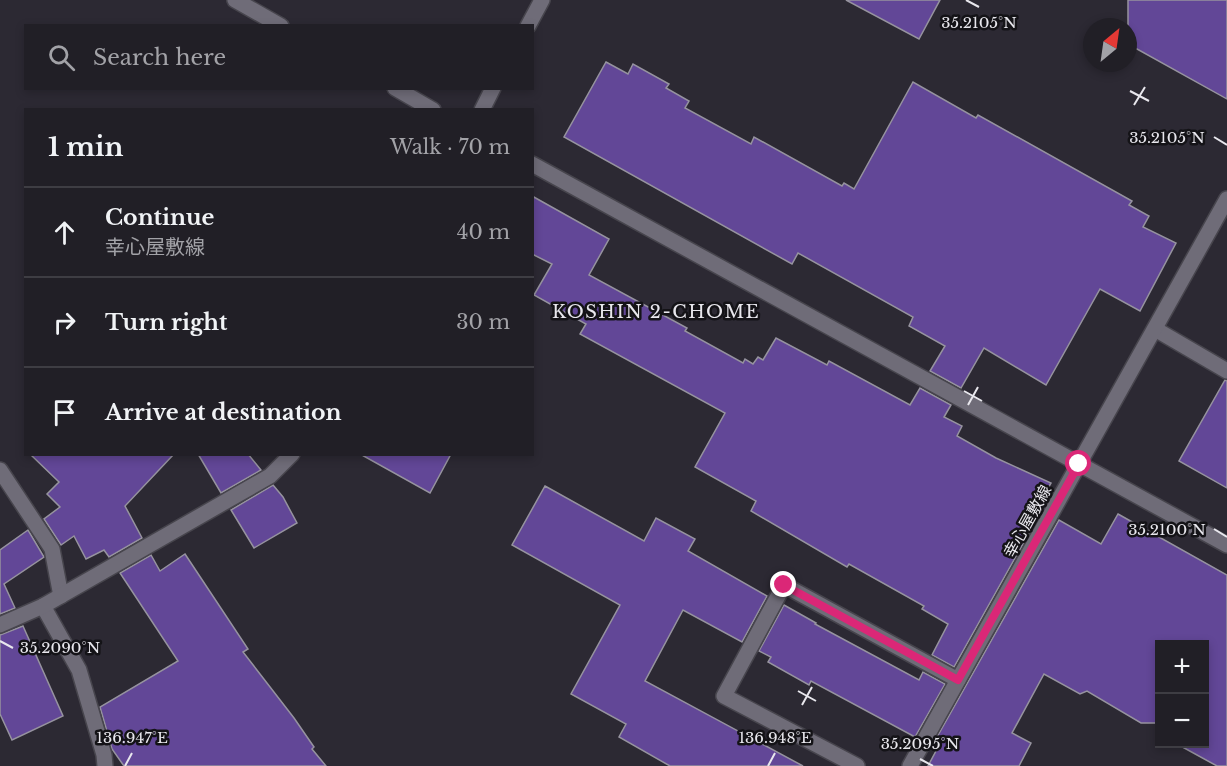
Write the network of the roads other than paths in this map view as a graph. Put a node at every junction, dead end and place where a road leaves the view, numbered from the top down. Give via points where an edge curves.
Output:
1 (235, 0) edge
2 (542, 0) edge
3 (277, 24) edge
4 (529, 24) edge
5 (399, 90) edge
6 (493, 90) edge
7 (430, 108) edge
8 (483, 108) edge
9 (534, 165) edge
10 (1227, 199) edge
11 (1155, 329) junction
12 (1227, 371) edge
13 (290, 456) edge
14 (1079, 464) junction
15 (0, 470) edge
16 (1227, 545) edge
17 (61, 596) junction
18 (43, 606) junction
19 (0, 625) edge
20 (958, 680) junction
21 (105, 766) edge
22 (857, 766) edge
23 (910, 766) edge

1 - 3 street
2 - 4 street
5 - 7 street
6 - 8 street
9 - 14 street
10 - 11 street, 幸心屋敷線
11 - 12 street
11 - 14 street, 幸心屋敷線
13 - 17 street via 270,476
14 - 16 street
14 - 20 street, 幸心屋敷線
15 - 17 street via 52,549
17 - 18 street
18 - 19 street
18 - 21 street via 78,670
20 - 22 street via 784,585 724,696
20 - 23 street, 幸心屋敷線

